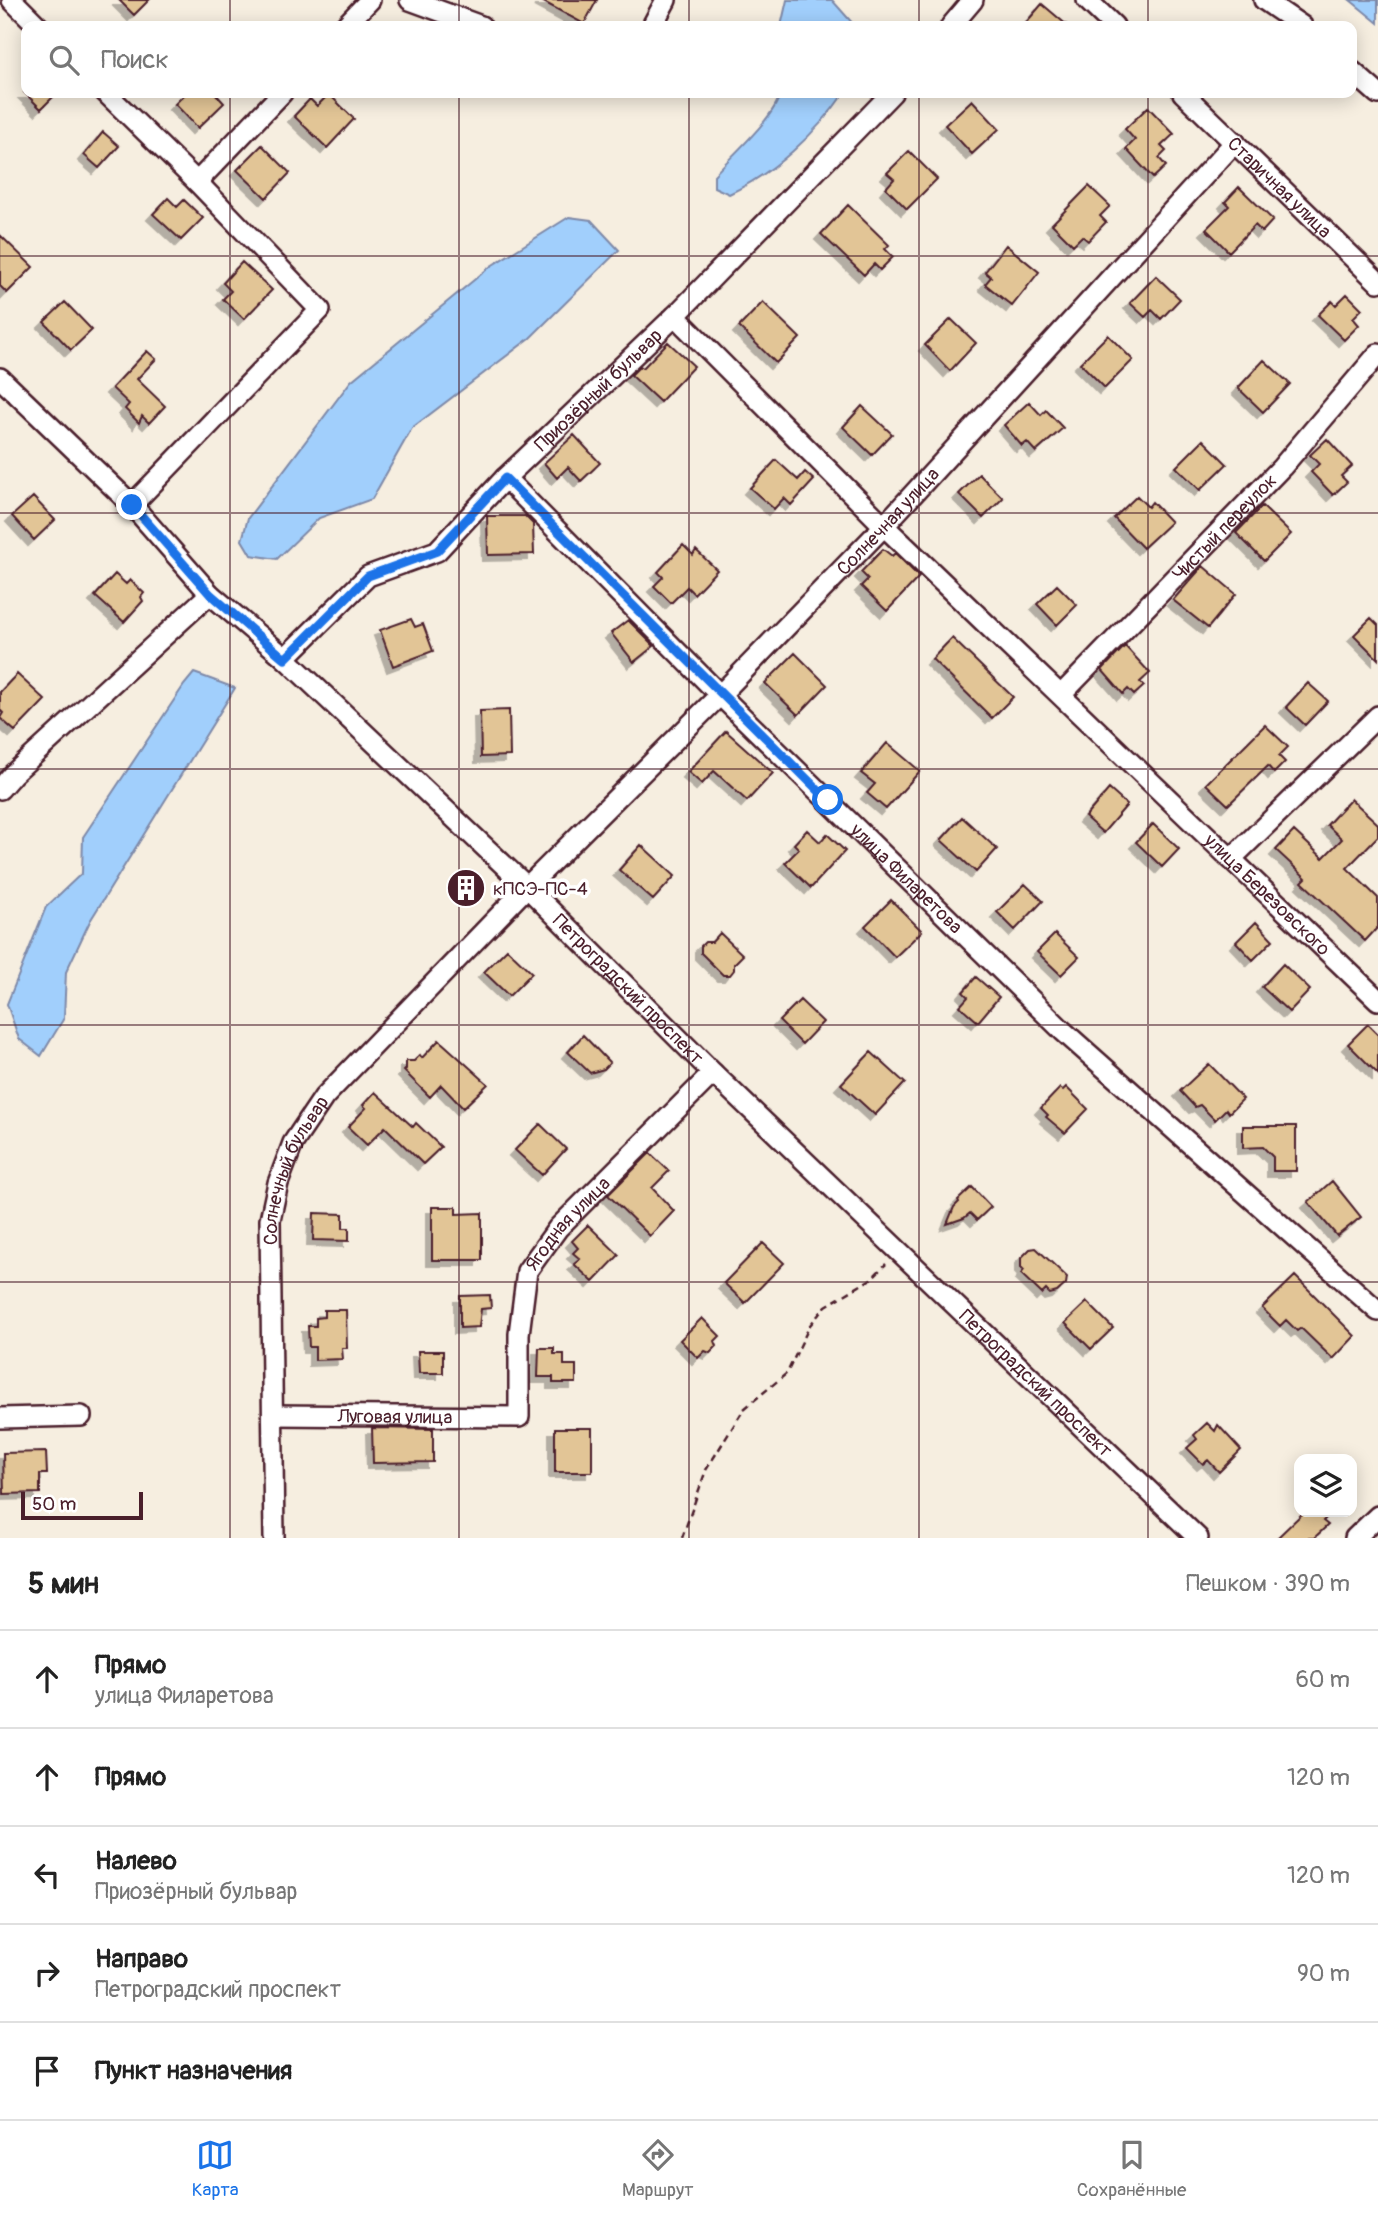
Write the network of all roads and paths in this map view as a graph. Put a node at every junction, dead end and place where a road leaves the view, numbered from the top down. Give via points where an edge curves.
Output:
1 (10, 0) edge
2 (370, 0) edge
3 (410, 0) edge
4 (666, 0) edge
5 (973, 0) edge
6 (1087, 0) edge
7 (1264, 0) edge
8 (0, 10) edge
9 (33, 21) edge
10 (350, 21) edge
11 (467, 21) edge
12 (655, 21) edge
13 (955, 21) edge
14 (1109, 21) edge
15 (1295, 21) edge
16 (1357, 75) edge
17 (1378, 94) edge
18 (111, 98) edge
19 (277, 98) edge
20 (887, 98) edge
21 (1188, 98) edge
22 (1235, 142) junction
23 (197, 182) junction
24 (1378, 282) edge
25 (675, 317) junction
26 (1378, 354) edge
27 (0, 378) edge
28 (505, 478) junction
29 (132, 505) junction
30 (884, 526) junction
31 (210, 594) junction
32 (285, 659) junction
33 (1062, 694) junction
34 (720, 695) junction
35 (1378, 716) edge
36 (7, 767) edge
37 (0, 789) edge
38 (1231, 859) junction
39 (527, 887) junction
40 (1378, 1000) edge
41 (713, 1073) junction
42 (898, 1251) junction
43 (1378, 1311) edge
44 (273, 1415) junction
45 (81, 1416) dead end
46 (519, 1417) joint
47 (0, 1418) edge
48 (1378, 1516) edge
49 (274, 1538) edge
50 (682, 1538) edge
51 (1198, 1538) edge
52 (1355, 1538) edge

1 - 8 street
1 - 9 street
2 - 10 street
3 - 11 street
4 - 12 street
5 - 13 street
6 - 14 street
7 - 15 street
16 - 17 street
18 - 23 street
19 - 23 street
20 - 25 street, Приозёрный бульвар
21 - 22 street, Старичная улица
22 - 24 street, Старичная улица
22 - 30 street, Солнечная улица
23 - 29 street via 320,310
25 - 28 street, Приозёрный бульвар
25 - 30 street, улица Березовского
26 - 33 street, Чистый переулок via 1282,467
27 - 29 street, Петроградский проспект
28 - 32 street, Приозёрный бульвар via 437,551 368,576
28 - 34 street, улица Филаретова
29 - 31 street, Петроградский проспект
30 - 33 street, улица Березовского
30 - 34 street, Солнечная улица
31 - 32 street, Петроградский проспект
31 - 36 street
32 - 39 street, Петроградский проспект
33 - 38 street, улица Березовского
34 - 39 street, Солнечная улица
34 - 43 street, улица Филаретова via 1063,1031
35 - 38 street
36 - 37 street
38 - 40 street, улица Березовского
39 - 41 street, Петроградский проспект
39 - 44 street, Солнечный бульвар via 324,1097 293,1143 270,1220
41 - 42 street, Петроградский проспект
41 - 46 street, Ягодная улица via 558,1228 527,1271 519,1334
42 - 50 path via 871,1279 826,1306 810,1325 787,1373 744,1409 706,1471
42 - 51 street, Петроградский проспект
44 - 46 street, Луговая улица
44 - 49 street, Солнечный бульвар
45 - 47 street
48 - 52 street

